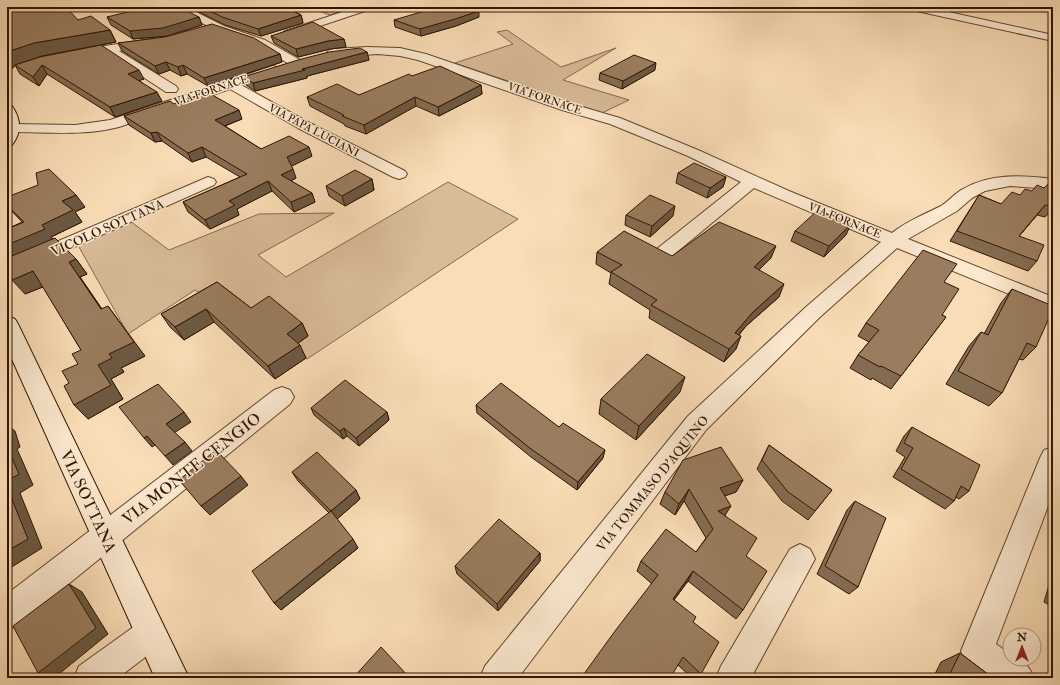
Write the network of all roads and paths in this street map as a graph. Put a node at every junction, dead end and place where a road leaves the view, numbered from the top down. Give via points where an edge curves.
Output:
1 (178, 7) edge
2 (367, 7) edge
3 (912, 7) edge
4 (216, 26) junction
5 (202, 30) edge
6 (1053, 38) edge
7 (160, 41) edge
8 (261, 42) junction
9 (110, 48) junction
10 (65, 57) edge
11 (296, 62) junction
12 (230, 84) junction
13 (171, 89) dead end
14 (7, 109) edge
15 (13, 128) junction
16 (7, 142) edge
17 (399, 174) dead end
18 (752, 181) junction
19 (208, 182) dead end
20 (1053, 184) edge
21 (895, 240) junction
22 (665, 252) edge
23 (7, 271) edge
24 (1053, 305) edge
25 (7, 324) edge
26 (282, 397) dead end
27 (1053, 458) edge
28 (105, 535) junction
29 (800, 559) dead end
30 (7, 614) edge
31 (150, 634) junction
32 (91, 678) edge
33 (172, 678) edge
34 (497, 678) edge
35 (733, 678) edge
36 (1016, 678) edge

1 - 4 street
2 - 8 street
3 - 6 street
4 - 5 street
4 - 8 street
7 - 9 street via 126,41
8 - 11 street
9 - 10 street
9 - 13 street
11 - 12 street, VIA FORNACE
11 - 18 street, VIA FORNACE via 354,50 401,51 615,121
12 - 15 street, VIA FORNACE via 95,129
12 - 17 street, VIA PAPA LUCIANI
14 - 15 street
15 - 16 street
18 - 21 street, VIA FORNACE
18 - 22 street
19 - 23 street, VICOLO SOTTANA
20 - 21 street, VIA FORNACE via 1014,180 979,187 949,208 907,229
21 - 24 street
21 - 34 street, VIA TOMMASO D'AQUINO via 813,312 697,423
25 - 28 street, VIA SOTTANA
26 - 28 street, VIA MONTE CENGIO
27 - 36 street via 977,651
28 - 30 street, VIA MONTE CENGIO
28 - 31 street, VIA SOTTANA
29 - 35 street
31 - 32 street
31 - 33 street, VIA SOTTANA

